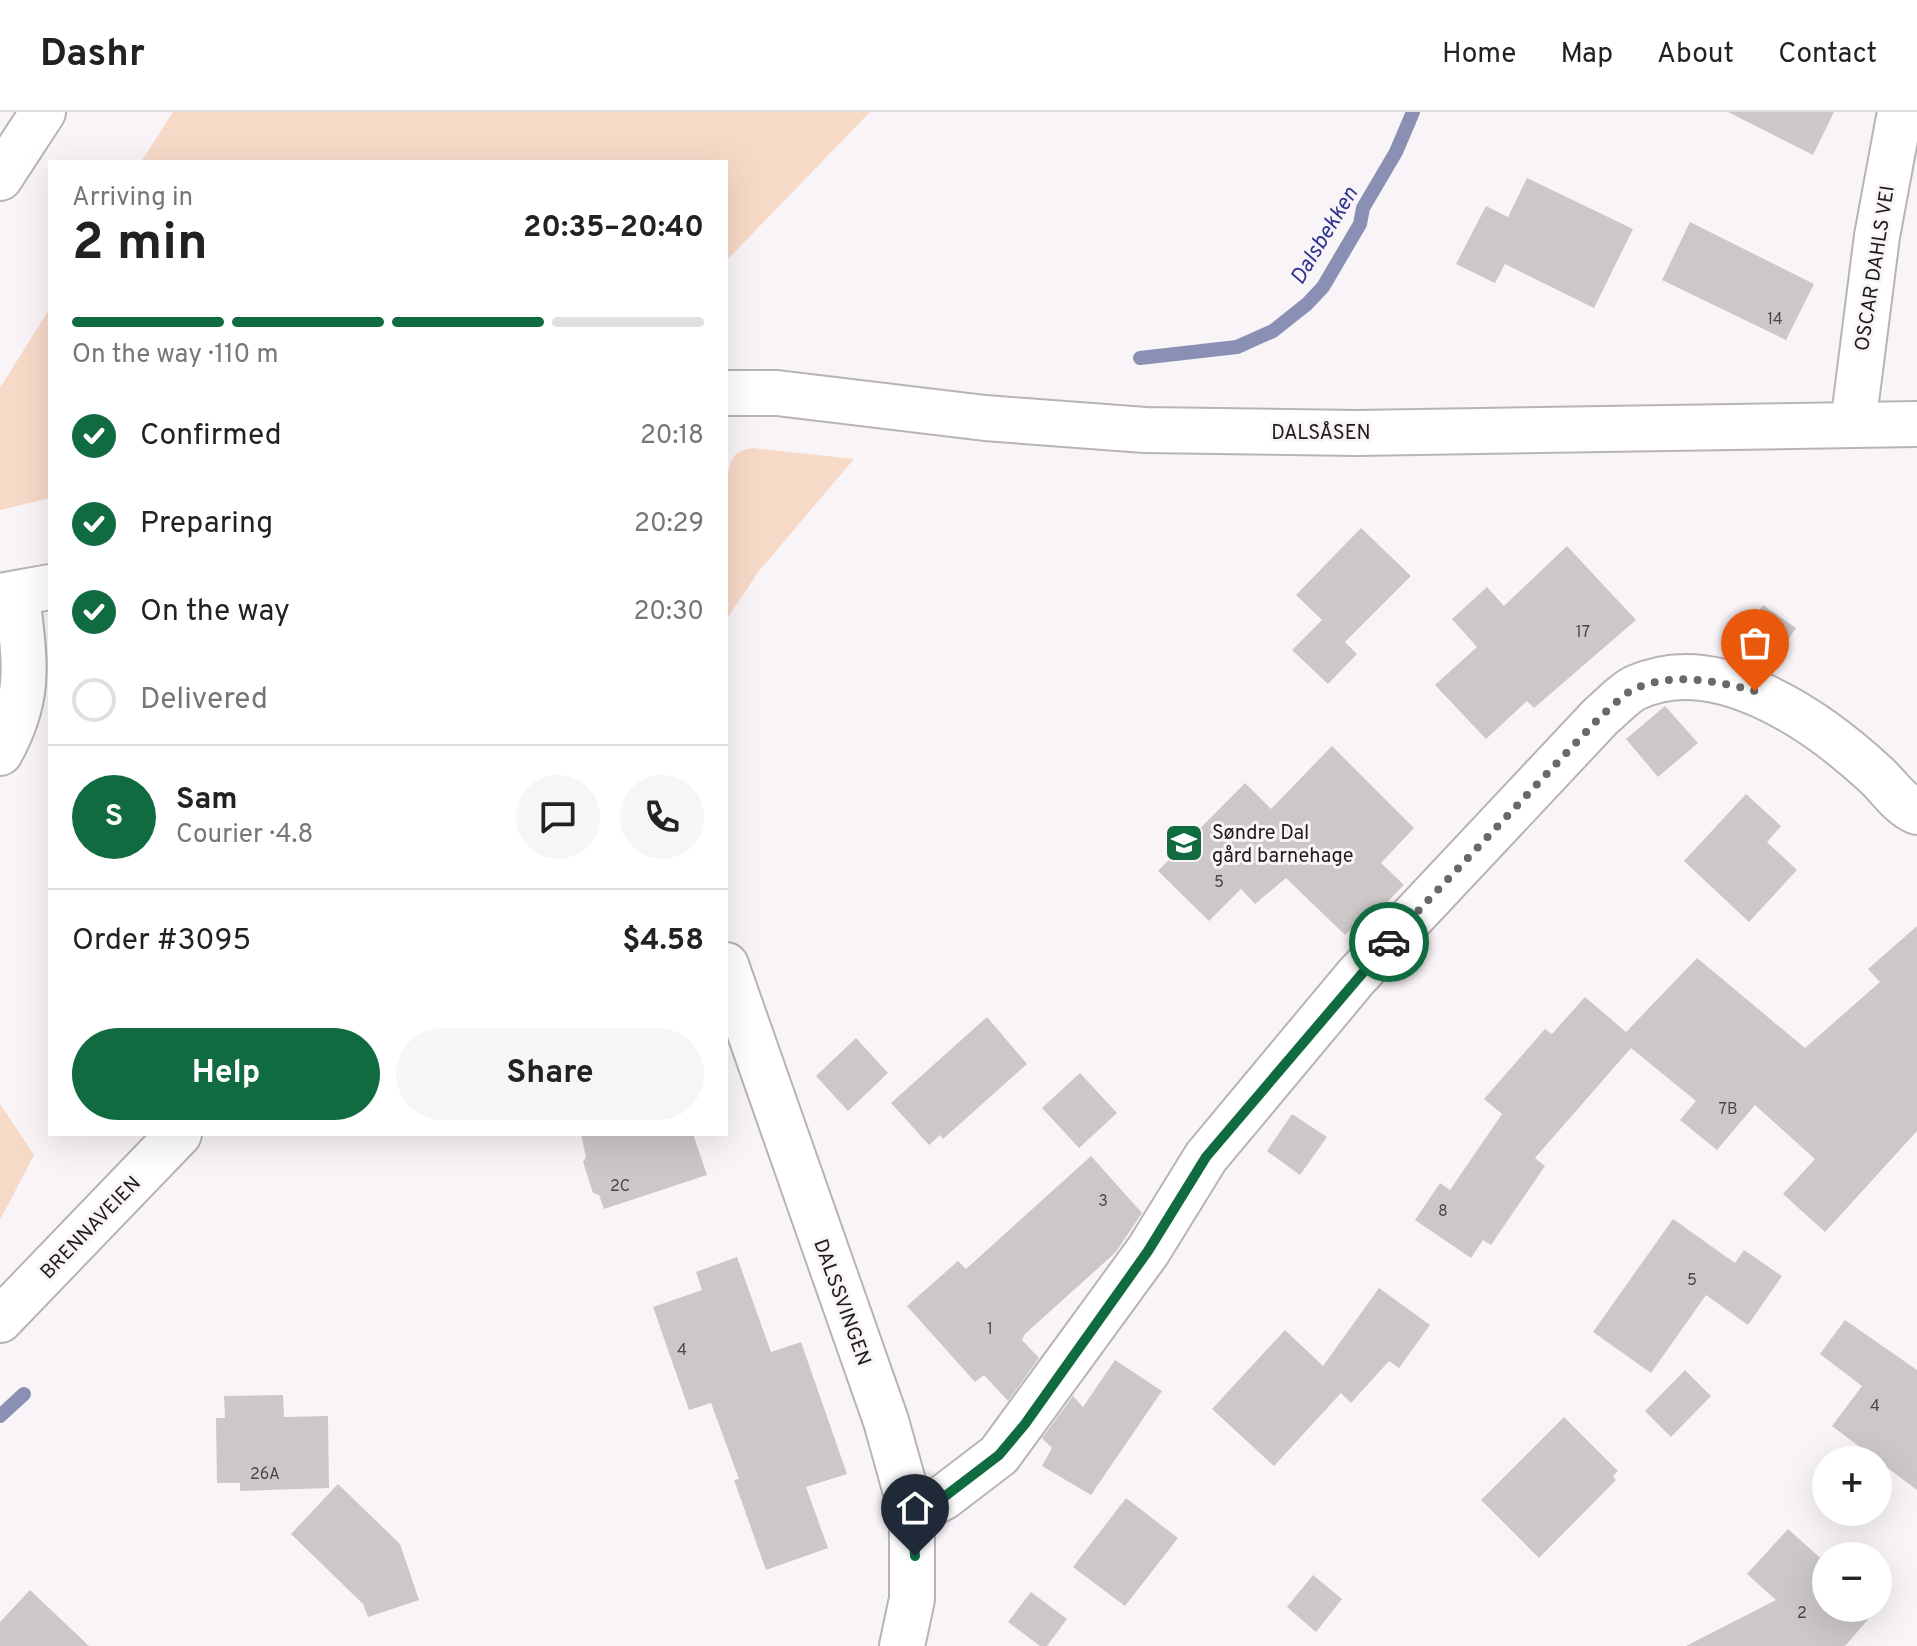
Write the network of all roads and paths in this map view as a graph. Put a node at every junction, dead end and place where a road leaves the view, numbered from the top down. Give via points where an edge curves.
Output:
1 (43, 112) edge
2 (1900, 112) edge
3 (0, 178) edge
4 (728, 393) edge
5 (1917, 424) edge
6 (1853, 425) junction
7 (22, 593) edge
8 (0, 753) edge
9 (1917, 812) edge
10 (728, 971) edge
11 (177, 1136) edge
12 (0, 1320) edge
13 (912, 1514) junction
14 (902, 1646) edge

1 - 3 main road
2 - 6 main road, OSCAR DAHLS VEI via 1877,236
4 - 6 main road, DALSÅSEN via 777,393 985,418 1145,430 1357,433
5 - 6 main road, DALSÅSEN
7 - 8 main road via 23,700
9 - 13 main road via 1785,706 1755,691 1686,679 1634,689 1601,716 1366,966 1206,1157 1148,1251 999,1455
10 - 13 main road, DALSSVINGEN via 886,1421
11 - 12 main road, BRENNAVEIEN
13 - 14 main road, DALSSVINGEN via 912,1599

